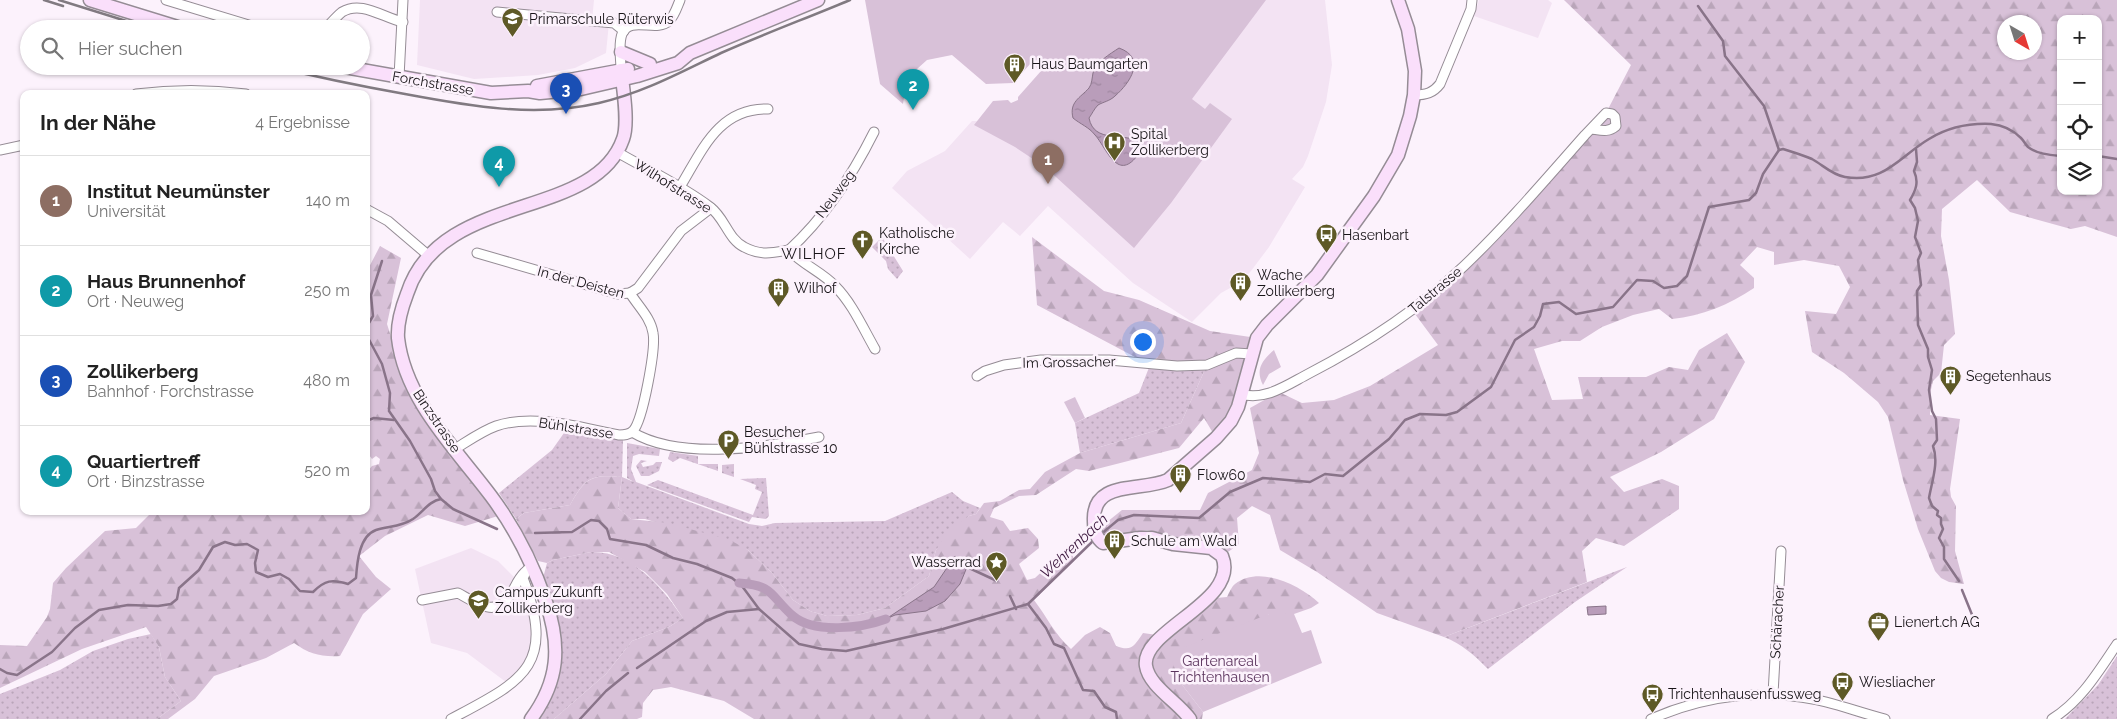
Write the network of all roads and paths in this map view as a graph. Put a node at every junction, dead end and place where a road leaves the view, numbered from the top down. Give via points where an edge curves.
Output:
1 (90, 0) edge
2 (166, 0) edge
3 (403, 0) edge
4 (680, 0) edge
5 (818, 0) edge
6 (1398, 0) edge
7 (1472, 0) edge
8 (497, 12) dead end
9 (155, 20) edge
10 (232, 20) edge
11 (333, 20) edge
12 (403, 22) junction
13 (624, 31) junction
14 (622, 52) junction
15 (690, 53) junction
16 (650, 64) junction
17 (370, 72) edge
18 (622, 75) junction
19 (400, 77) junction
20 (162, 90) edge
21 (218, 90) edge
22 (1414, 95) junction
23 (768, 109) dead end
24 (1591, 128) dead end
25 (874, 132) dead end
26 (20, 146) edge
27 (0, 150) edge
28 (617, 152) junction
29 (680, 187) junction
30 (711, 208) junction
31 (370, 211) edge
32 (789, 250) junction
33 (477, 253) dead end
34 (428, 256) junction
35 (630, 294) junction
36 (875, 349) dead end
37 (1252, 354) junction
38 (977, 376) dead end
39 (1241, 394) junction
40 (632, 432) junction
41 (819, 437) dead end
42 (455, 448) junction
43 (1781, 551) dead end
44 (530, 568) junction
45 (422, 600) dead end
46 (2117, 644) edge
47 (1773, 694) junction
48 (451, 719) edge
49 (531, 719) edge
50 (1190, 719) edge
51 (1651, 719) edge
52 (1885, 719) edge
53 (2052, 719) edge

1 - 9 main road
2 - 10 street
3 - 12 street
4 - 13 street via 673,16 664,25 638,24
5 - 15 main road, Forchstrasse
6 - 22 main road via 1413,54
7 - 22 street via 1440,84 1434,92
8 - 13 street via 614,24
11 - 12 street via 345,10 355,7 369,8
12 - 19 street
13 - 14 street
14 - 16 main road
14 - 18 street
15 - 16 main road, Forchstrasse
15 - 18 main road, Forchstrasse via 678,63
16 - 18 main road, Forchstrasse
17 - 19 main road, Forchstrasse
18 - 19 main road, Forchstrasse via 537,86 528,91 491,93
18 - 28 main road, Binzstrasse via 625,132
20 - 21 street
22 - 37 main road via 1405,137 1390,172 1316,274 1262,331
23 - 29 street via 748,110 720,126
24 - 39 street, Talstrasse via 1496,234 1412,310 1365,342 1297,380 1264,396
25 - 32 street, Neuweg via 853,172
26 - 27 street
28 - 29 street, Wilhofstrasse
28 - 34 main road, Binzstrasse via 600,172 584,183 466,227
29 - 30 street, Wilhofstrasse
30 - 32 street, Wilhofstrasse via 743,247 770,255
30 - 35 street via 680,231 638,288
31 - 34 street via 388,221
32 - 36 street via 835,286
33 - 35 street, In der Deisten via 618,294
34 - 42 main road, Binzstrasse via 409,286 398,337 413,386 425,409
35 - 40 street, In der Deisten via 651,324 654,344 653,359
37 - 38 street, Im Grossacher via 1236,353 1207,365 1177,366 1109,360 1041,360 1004,365
37 - 39 main road
39 - 50 main road via 1235,414 1222,432 1168,480 1104,495 1095,509 1097,535 1102,543 1152,538 1211,548 1222,556 1225,568 1221,580 1192,613 1156,641 1146,657 1148,673 1154,682
40 - 41 street, Bühlstrasse via 646,440 720,449 764,447
40 - 42 street, Bühlstrasse via 619,435 529,421 495,426
42 - 44 main road, Binzstrasse via 506,519
43 - 47 street, Schäracher
44 - 45 street via 517,580 508,598 497,607 480,605 458,593
44 - 48 street via 523,578 536,624 534,652 528,666 505,689
44 - 49 main road, Binzstrasse via 550,616 556,646 549,685
46 - 53 street via 2082,692
47 - 51 street via 1705,700
47 - 52 street via 1826,702

